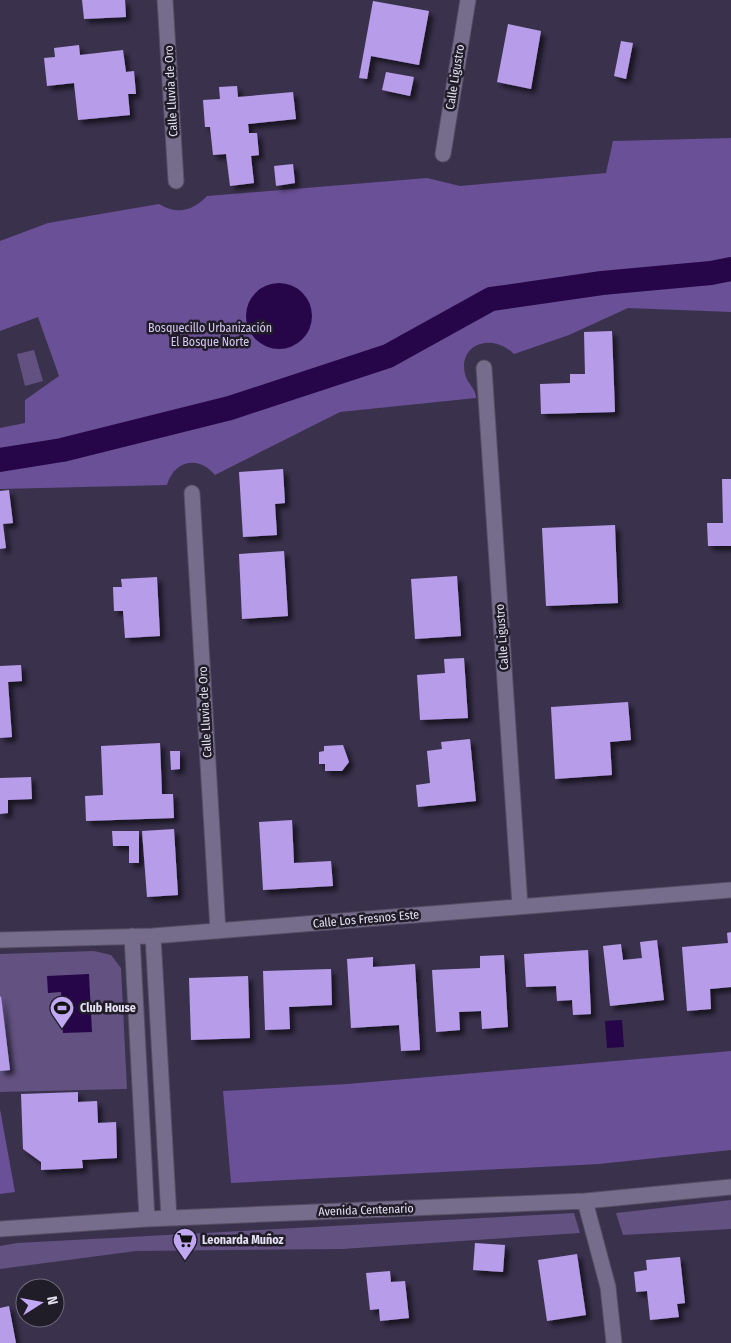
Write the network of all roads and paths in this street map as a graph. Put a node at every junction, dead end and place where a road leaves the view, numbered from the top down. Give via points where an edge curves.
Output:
1 (165, 0) edge
2 (468, 0) edge
3 (443, 154) dead end
4 (176, 182) dead end
5 (484, 368) dead end
6 (192, 493) dead end
7 (731, 890) edge
8 (520, 906) junction
9 (218, 931) junction
10 (132, 936) junction
11 (153, 936) junction
12 (0, 940) edge
13 (731, 1186) edge
14 (585, 1201) junction
15 (169, 1218) junction
16 (147, 1219) junction
17 (0, 1229) edge
18 (614, 1343) edge

1 - 4 street, Calle Lluvia de Oro
2 - 3 street, Calle Ligustro
5 - 8 street, Calle Ligustro
6 - 9 street, Calle Lluvia de Oro
7 - 8 street, Calle Los Fresnos Este
8 - 9 street, Calle Los Fresnos Este
9 - 11 street, Calle Los Fresnos Este
10 - 11 street, Calle Los Fresnos Este
10 - 12 street, Calle Los Fresnos Este
10 - 16 street
11 - 15 street
13 - 14 street, Avenida Centenario
14 - 15 street, Avenida Centenario
14 - 18 street via 608,1287
15 - 16 street, Avenida Centenario
16 - 17 street, Avenida Centenario

